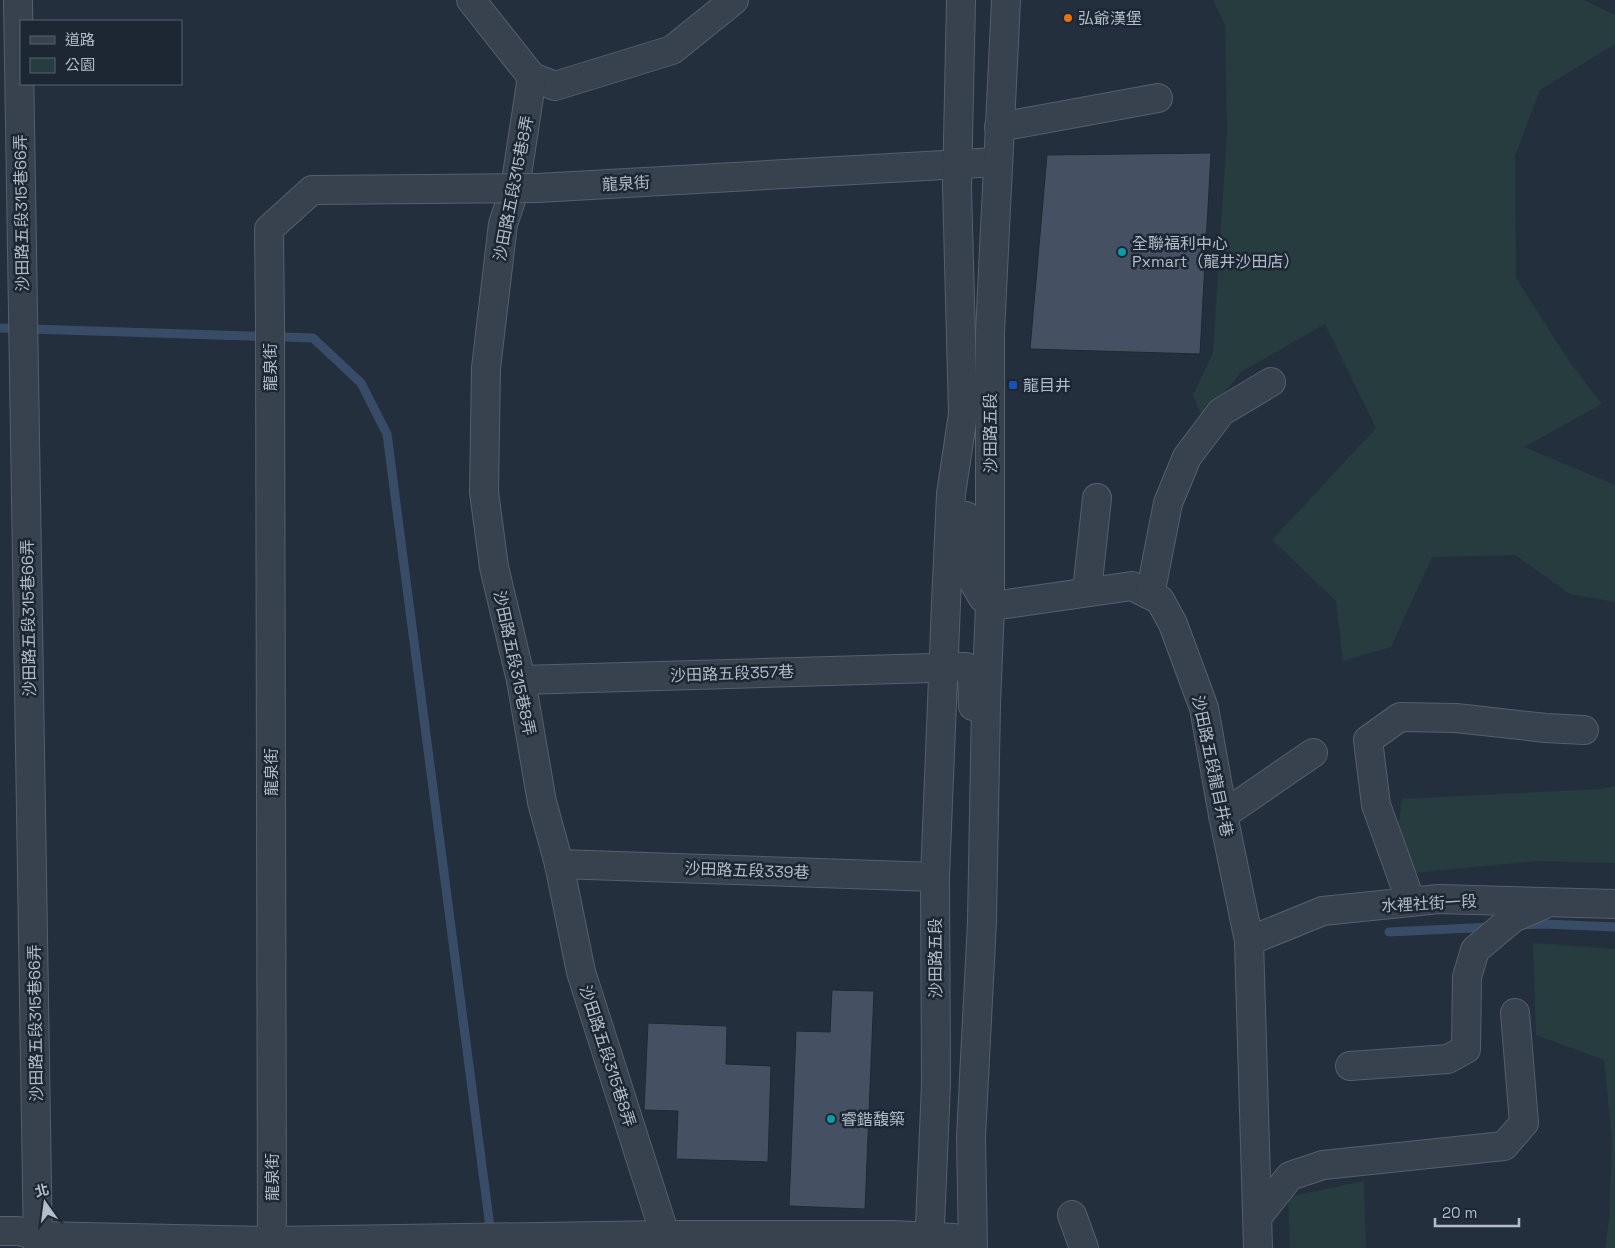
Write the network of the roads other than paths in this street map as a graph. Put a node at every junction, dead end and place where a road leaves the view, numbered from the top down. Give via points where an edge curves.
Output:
1 (18, 0) edge
2 (471, 0) edge
3 (734, 0) edge
4 (961, 0) edge
5 (1006, 0) edge
6 (532, 77) junction
7 (1158, 98) dead end
8 (999, 127) junction
9 (997, 162) junction
10 (957, 165) junction
11 (1271, 382) dead end
12 (963, 414) junction
13 (1097, 498) dead end
14 (1087, 591) junction
15 (1150, 595) junction
16 (1003, 602) junction
17 (943, 668) junction
18 (521, 680) junction
19 (1584, 730) dead end
20 (1313, 753) dead end
21 (1223, 815) junction
22 (559, 864) junction
23 (984, 866) junction
24 (935, 877) junction
25 (1411, 902) junction
26 (1551, 902) junction
27 (1615, 904) edge
28 (1249, 941) junction
29 (1515, 1013) dead end
30 (1350, 1066) dead end
31 (971, 1148) junction
32 (1072, 1215) dead end
33 (1258, 1216) junction
34 (0, 1231) edge
35 (665, 1235) junction
36 (38, 1242) edge
37 (920, 1244) edge
38 (272, 1245) edge
39 (958, 1248) edge
40 (973, 1248) edge
41 (990, 1248) edge
42 (1084, 1248) edge
43 (1258, 1248) edge

1 - 36 street, 沙田路五段315巷66弄
2 - 6 street
3 - 6 street via 672,50 555,86
4 - 10 street, 沙田路五段
5 - 8 street, 沙田路五段
6 - 18 street, 沙田路五段315巷8弄 via 515,188 503,224 486,368 484,492 494,568
7 - 8 street
8 - 9 street, 沙田路五段
9 - 10 street, 龍泉街
9 - 16 street, 沙田路五段 via 990,333
10 - 12 street, 沙田路五段
10 - 38 street, 龍泉街, bridge via 538,188 312,190 270,229
11 - 15 street via 1221,412 1187,456 1168,503
12 - 16 street via 966,545 970,576 983,598
12 - 17 street, 沙田路五段 via 951,494
13 - 14 street
14 - 15 street, 沙田路五段龍目井巷 via 1132,586
14 - 16 street, 沙田路五段龍目井巷
15 - 21 street, 沙田路五段龍目井巷 via 1160,600 1173,624 1204,708
16 - 23 street, 沙田路五段
17 - 18 street, 沙田路五段357巷
17 - 23 street, 沙田路五段 via 966,667 972,676 972,796 976,842
17 - 24 street, 沙田路五段
18 - 22 street, 沙田路五段315巷8弄 via 542,802
19 - 25 street via 1456,718 1400,717 1368,740 1376,805
20 - 21 street
21 - 28 street, 沙田路五段龍目井巷
22 - 24 street, 沙田路五段339巷
22 - 35 street, 沙田路五段315巷8弄 via 582,972
23 - 31 street, 沙田路五段
24 - 37 street, 沙田路五段 via 936,1084
25 - 26 street, 水裡社街一段 via 1439,899
25 - 28 street, 水裡社街一段 via 1323,911
26 - 27 street, 水裡社街一段
26 - 30 street via 1513,918 1475,950 1467,977 1466,1049 1448,1059
28 - 33 street, 沙田路五段龍目井巷
29 - 33 street via 1524,1123 1504,1146 1324,1165 1290,1176
31 - 40 street, 沙田路五段
31 - 41 street via 980,1180
32 - 42 street
33 - 43 street, 沙田路五段龍目井巷
34 - 36 street via 18,1231
35 - 37 street
35 - 38 street
36 - 38 street
37 - 39 street via 954,1238

